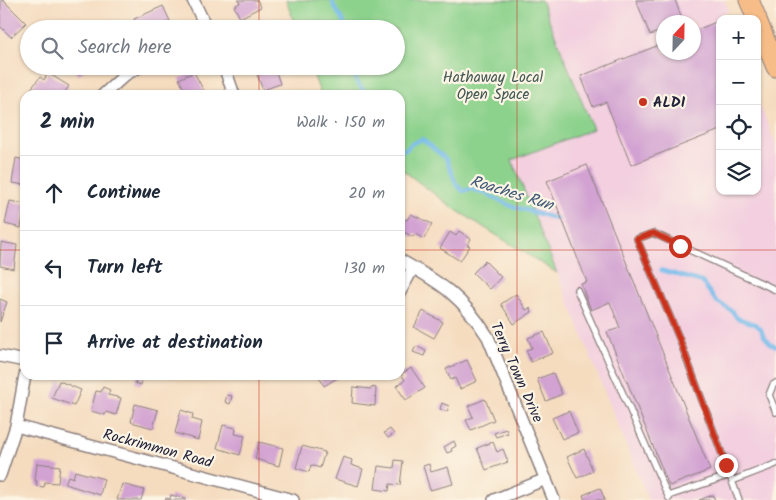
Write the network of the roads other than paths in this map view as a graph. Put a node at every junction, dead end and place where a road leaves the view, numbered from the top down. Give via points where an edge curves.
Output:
1 (193, 0) edge
2 (754, 9) edge
3 (203, 20) edge
4 (776, 67) edge
5 (125, 75) edge
6 (227, 75) edge
7 (108, 90) edge
8 (232, 90) edge
9 (405, 263) edge
10 (413, 268) junction
11 (405, 283) edge
12 (577, 290) dead end
13 (776, 290) edge
14 (0, 356) edge
15 (20, 360) edge
16 (24, 380) edge
17 (776, 384) edge
18 (776, 412) edge
19 (16, 426) junction
20 (776, 464) edge
21 (0, 475) edge
22 (731, 478) junction
23 (546, 479) junction
24 (669, 498) edge
25 (293, 500) edge
26 (494, 500) edge
27 (554, 500) edge
28 (739, 500) edge

1 - 3 street
2 - 4 main road
5 - 7 street
6 - 8 street
9 - 10 street, Terry Town Drive
10 - 11 street
10 - 23 street, Terry Town Drive via 460,299 475,316 488,337
12 - 24 lane
13 - 22 lane via 653,233 637,239 679,338
14 - 15 street
16 - 19 street
17 - 18 lane via 772,384 769,395
19 - 21 street
19 - 25 street, Rockrimmon Road
20 - 22 lane
22 - 24 lane
22 - 28 lane
23 - 26 street
23 - 27 street, Terry Town Drive

